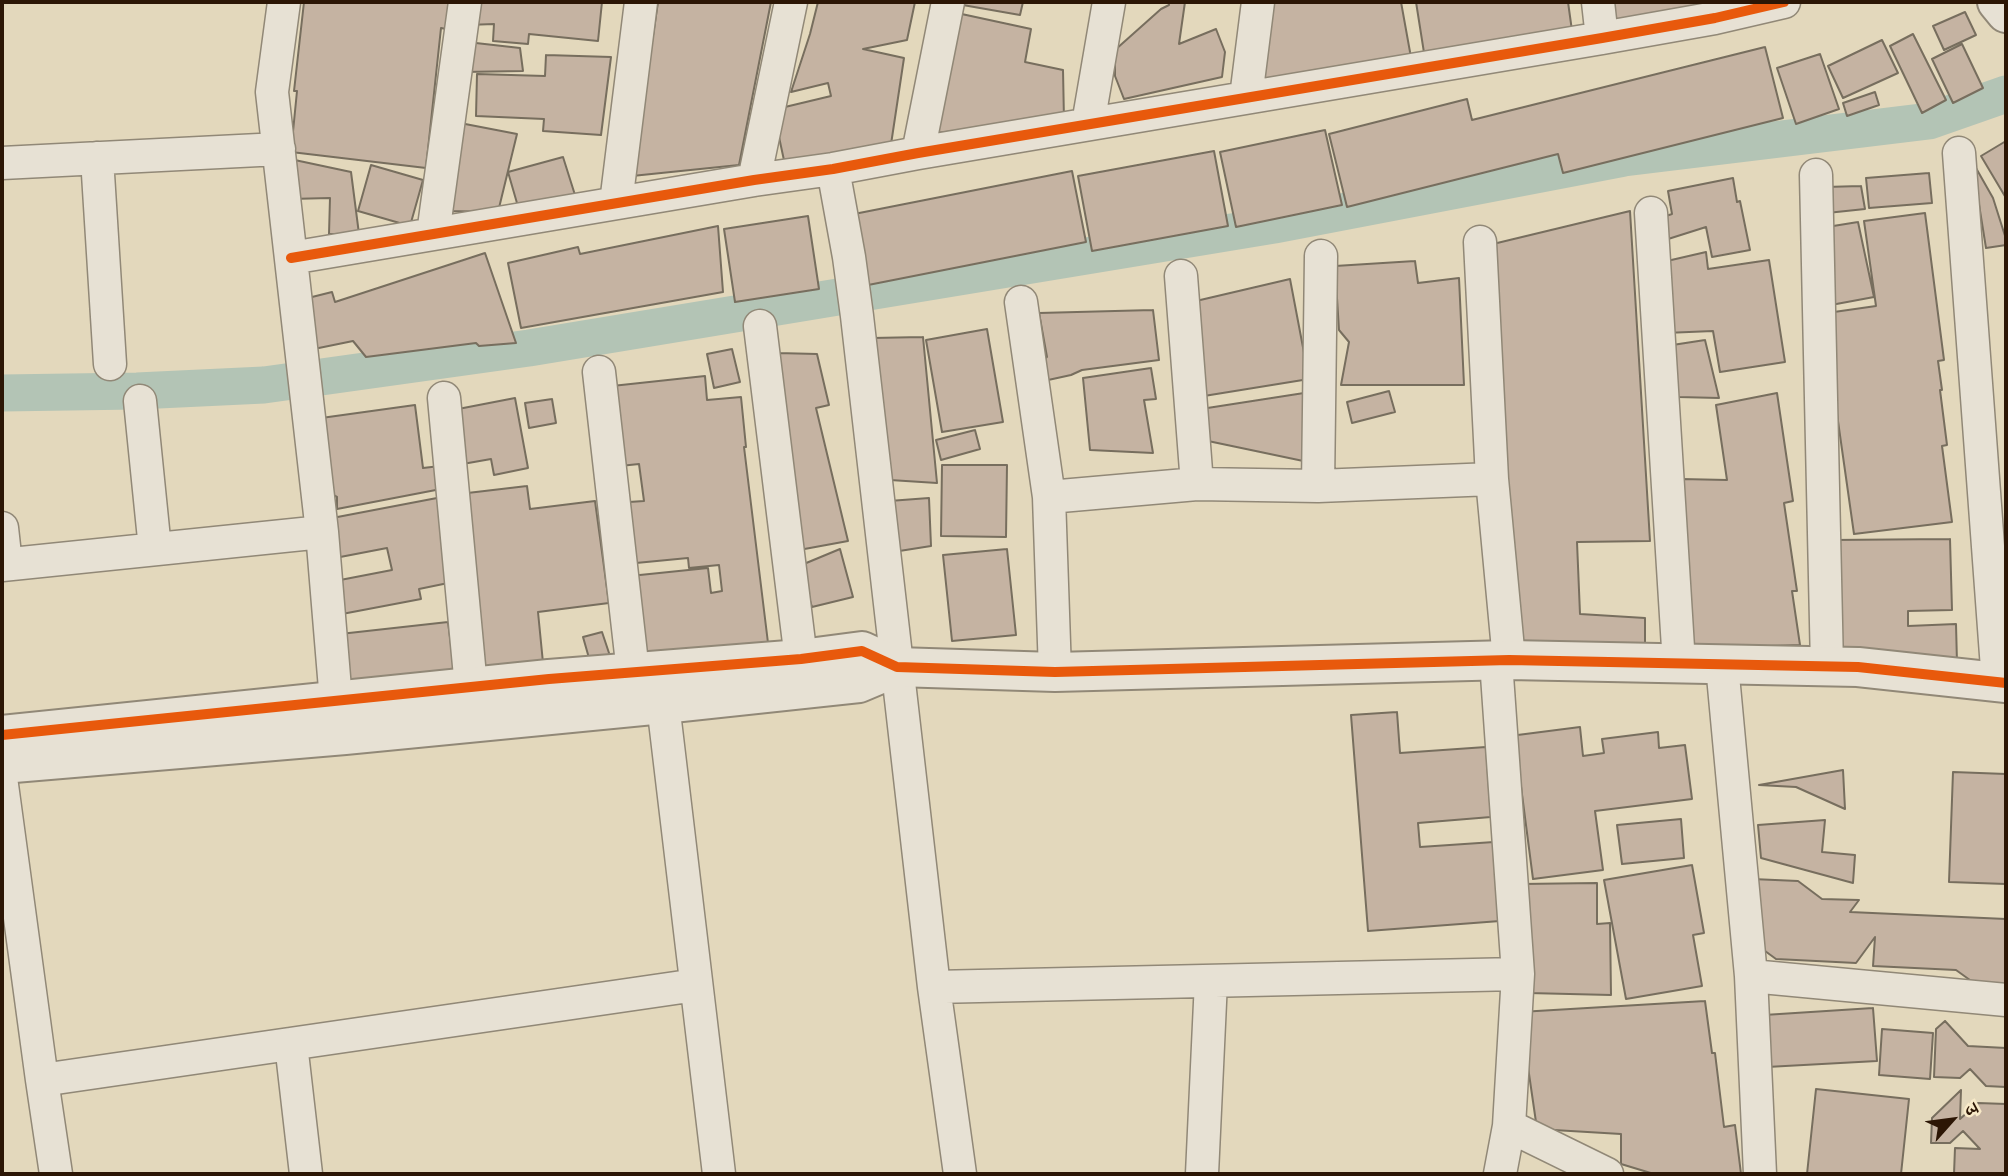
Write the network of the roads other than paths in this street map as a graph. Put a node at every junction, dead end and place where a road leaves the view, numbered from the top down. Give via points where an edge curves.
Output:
1 (284, 2) edge
2 (464, 2) edge
3 (641, 2) edge
4 (791, 2) edge
5 (948, 2) edge
6 (1109, 2) edge
7 (1258, 2) edge
8 (1598, 2) edge
9 (1784, 2) edge
10 (1997, 2) edge
11 (2006, 13) edge
12 (1602, 38) junction
13 (1246, 97) junction
14 (1088, 124) junction
15 (279, 149) junction
16 (918, 153) junction
17 (1959, 153) dead end
18 (96, 158) junction
19 (2, 163) edge
20 (833, 169) junction
21 (1816, 175) dead end
22 (754, 180) junction
23 (616, 203) junction
24 (1651, 213) dead end
25 (433, 234) junction
26 (1480, 242) dead end
27 (1321, 256) dead end
28 (291, 258) junction
29 (1181, 276) dead end
30 (1021, 302) dead end
31 (760, 326) dead end
32 (110, 364) dead end
33 (599, 372) dead end
34 (444, 398) dead end
35 (140, 401) dead end
36 (1492, 479) junction
37 (1197, 484) junction
38 (1318, 486) junction
39 (1049, 497) junction
40 (2, 528) edge
41 (322, 531) junction
42 (155, 549) junction
43 (4, 564) edge
44 (802, 659) junction
45 (1502, 660) junction
46 (1679, 664) junction
47 (1722, 665) junction
48 (897, 667) junction
49 (1826, 667) junction
50 (632, 672) junction
51 (1055, 672) junction
52 (2002, 682) edge
53 (471, 687) junction
54 (335, 701) junction
55 (663, 704) junction
56 (2, 735) edge
57 (2, 764) edge
58 (2, 785) edge
59 (1518, 974) junction
60 (1751, 976) junction
61 (1211, 981) junction
62 (696, 985) junction
63 (934, 986) junction
64 (2006, 1000) edge
65 (291, 1044) junction
66 (42, 1080) junction
67 (1509, 1126) junction
68 (56, 1174) edge
69 (306, 1174) edge
70 (719, 1174) edge
71 (960, 1174) edge
72 (1202, 1174) edge
73 (1500, 1174) edge
74 (1607, 1174) edge
75 (1760, 1174) edge

1 - 15 street via 272,92
2 - 25 street
3 - 23 street
4 - 22 street
5 - 16 street
6 - 14 street
7 - 13 street
8 - 12 street
9 - 12 street
10 - 11 street
12 - 13 street
13 - 14 street
14 - 16 street
15 - 18 street
15 - 28 street
16 - 20 street
17 - 52 street
18 - 19 street
18 - 32 street
20 - 22 street
20 - 48 street via 857,316
21 - 49 street
22 - 23 street
23 - 25 street
24 - 46 street
25 - 28 street
26 - 36 street
27 - 38 street
28 - 41 street
29 - 37 street
30 - 39 street
31 - 44 street
33 - 50 street
34 - 53 street
35 - 42 street
36 - 38 street
36 - 45 street
37 - 38 street
37 - 39 street
39 - 51 street
40 - 43 street
41 - 42 street
41 - 54 street
42 - 43 street
44 - 48 street via 862,651
44 - 50 street
45 - 46 street
45 - 51 street
45 - 59 street
46 - 47 street
47 - 49 street
47 - 60 street
48 - 51 street
48 - 55 street via 859,683
48 - 63 street
49 - 52 street
50 - 53 street
53 - 54 street
54 - 56 street
55 - 57 street
55 - 62 street
58 - 66 street
59 - 61 street
59 - 67 street
60 - 64 street
60 - 75 street
61 - 63 street
61 - 72 street
62 - 65 street
62 - 70 street
63 - 71 street
65 - 66 street
65 - 69 street
66 - 68 street
67 - 73 street
67 - 74 street

